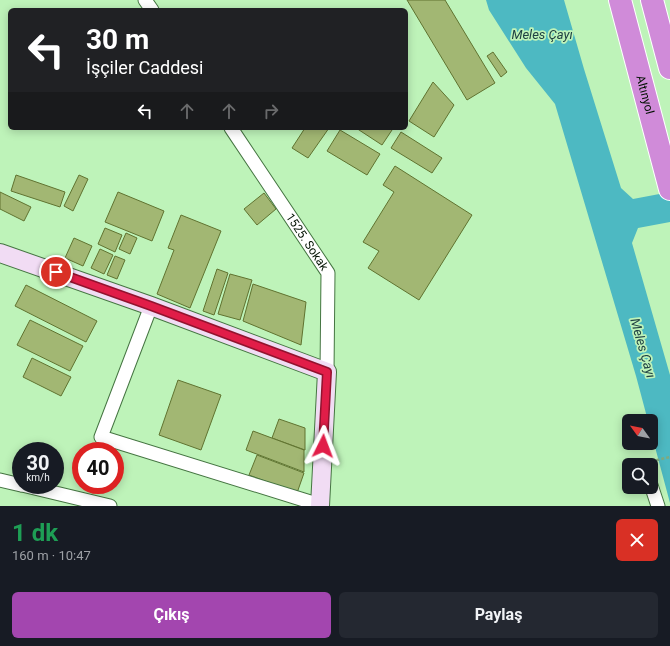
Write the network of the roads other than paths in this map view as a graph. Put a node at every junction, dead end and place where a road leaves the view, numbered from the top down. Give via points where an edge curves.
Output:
1 (620, 0) edge
2 (652, 0) edge
3 (670, 68) edge
4 (232, 130) edge
5 (670, 189) edge
6 (0, 253) edge
7 (151, 306) junction
8 (327, 372) junction
9 (0, 480) edge
10 (12, 483) edge
11 (60, 494) edge
12 (654, 494) edge
13 (110, 506) edge
14 (320, 506) edge
15 (658, 506) edge

1 - 5 highway, Altınyol
2 - 3 highway
4 - 8 street, 1525. Sokak via 328,273
6 - 7 street
7 - 8 street
7 - 14 street via 101,437
8 - 14 street
9 - 10 street
11 - 13 street
12 - 15 street

